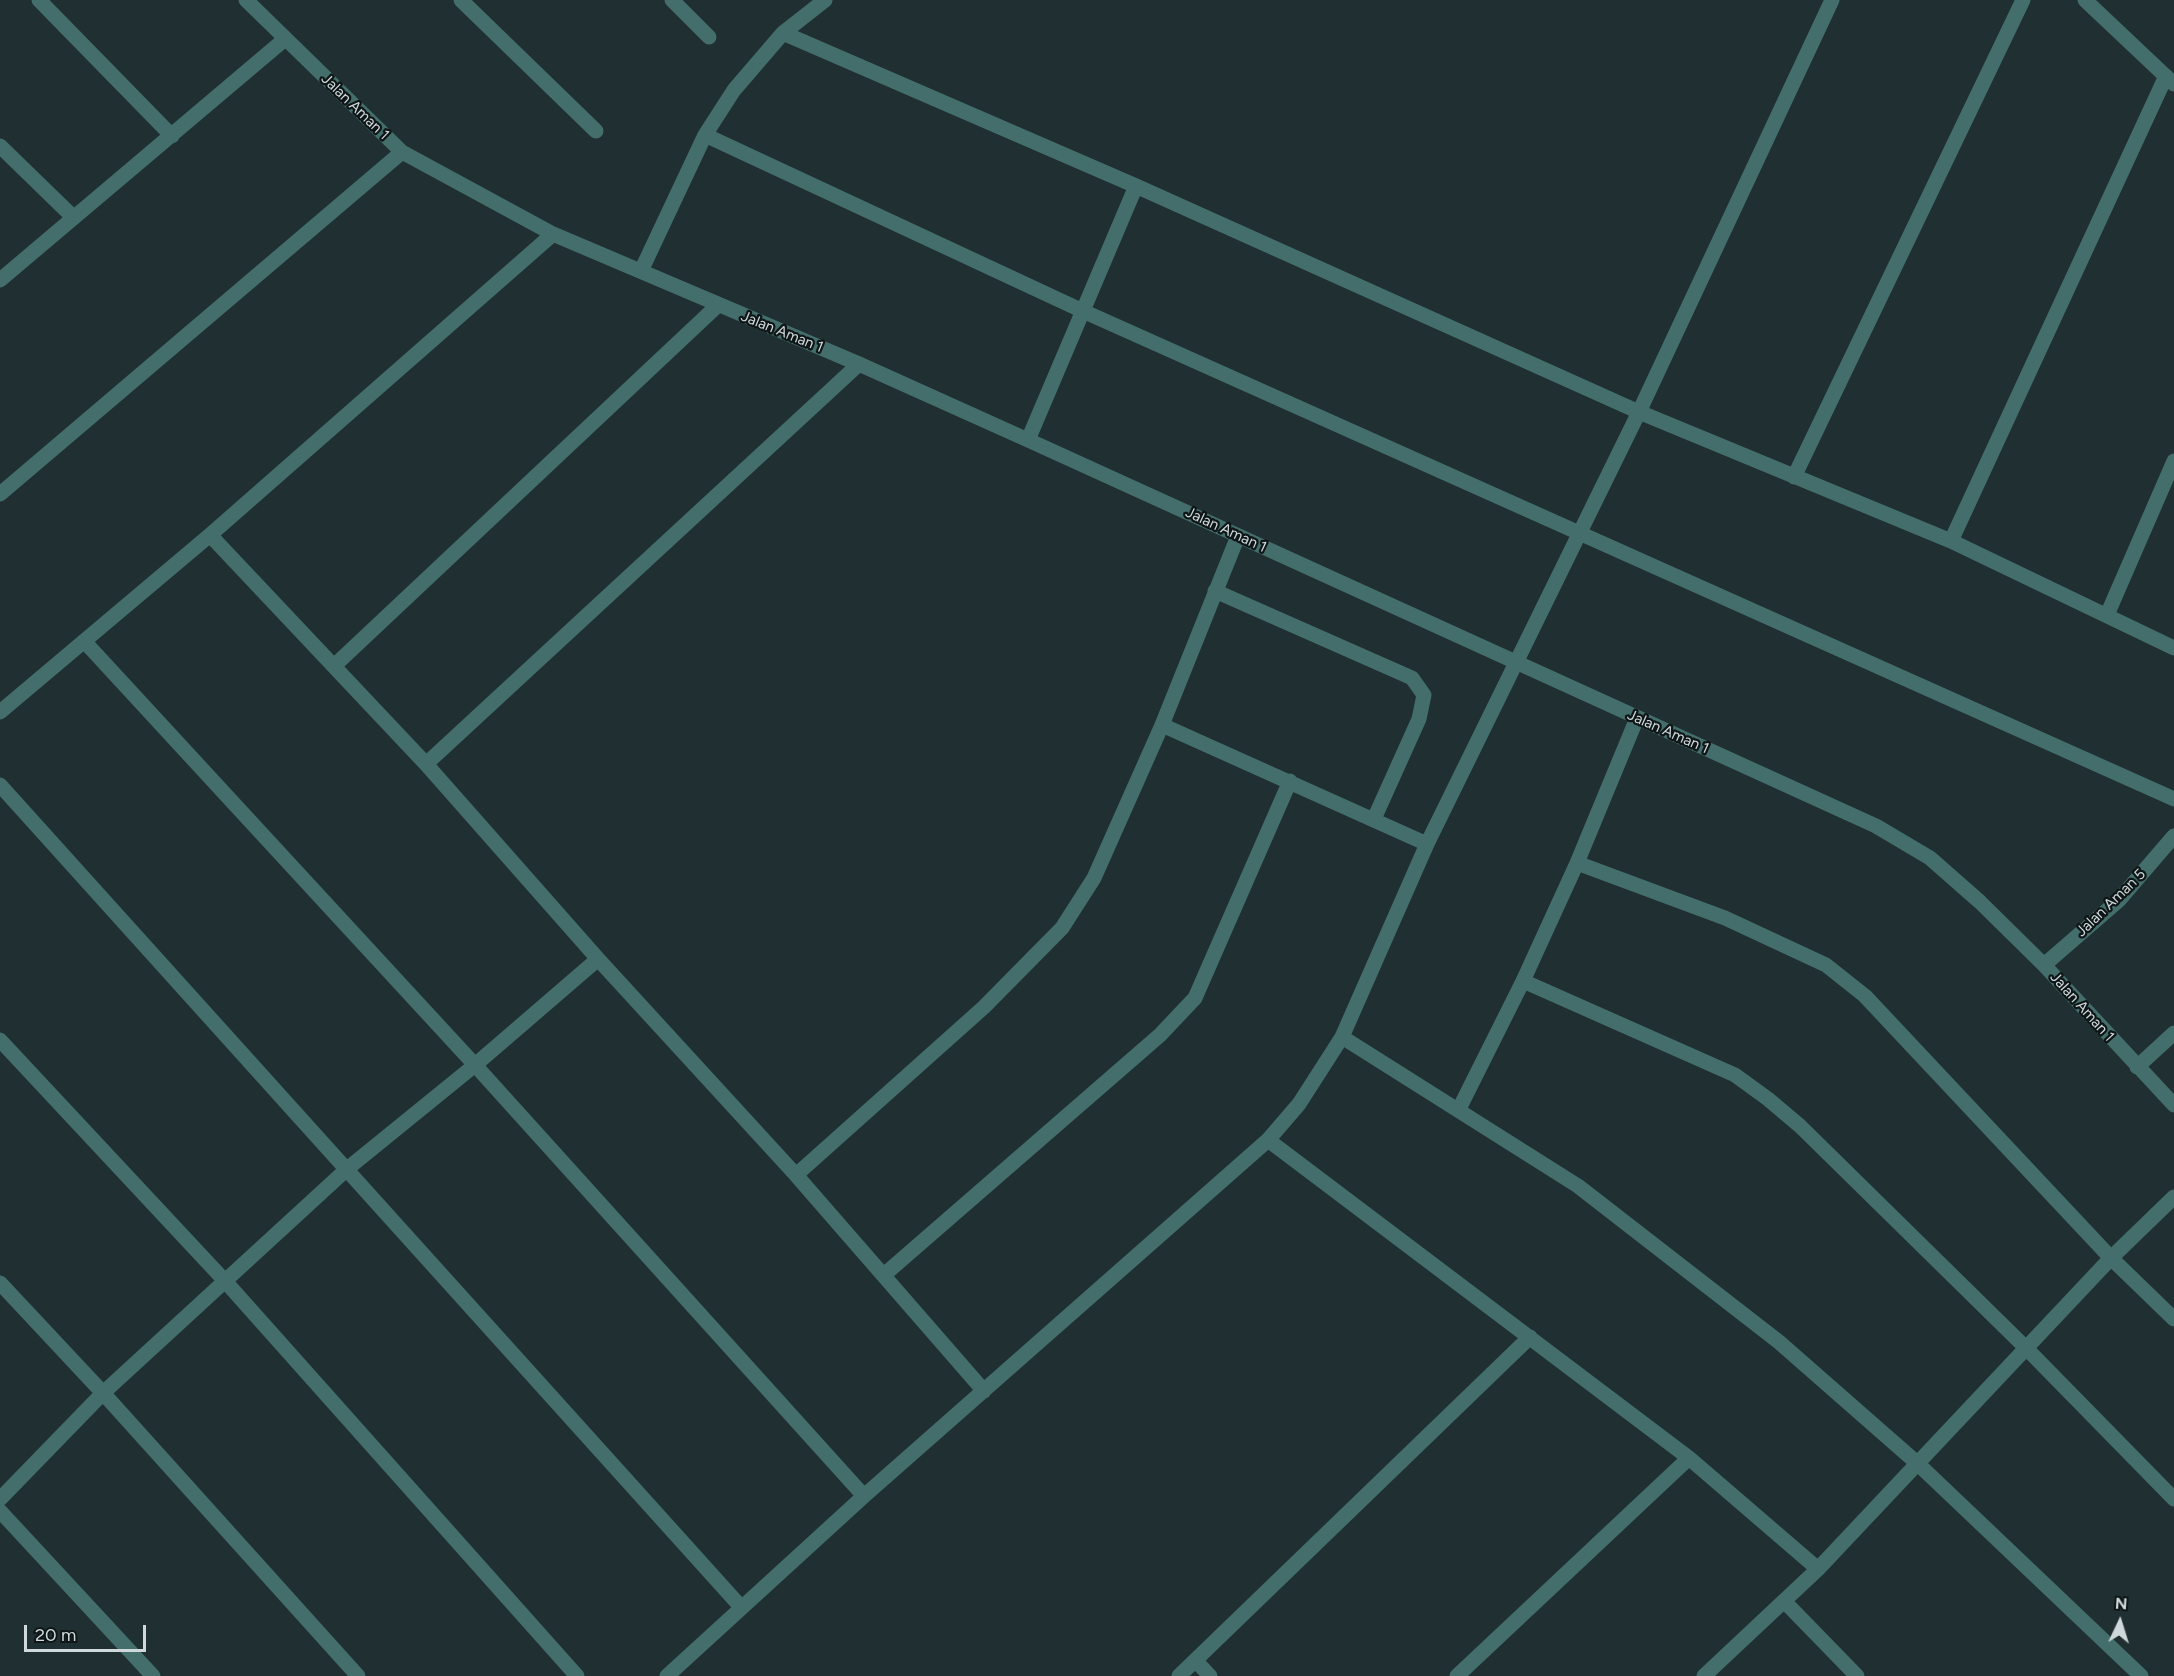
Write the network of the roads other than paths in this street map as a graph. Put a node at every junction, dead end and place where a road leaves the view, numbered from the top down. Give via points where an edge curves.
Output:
1 (39, 0) edge
2 (246, 0) edge
3 (461, 0) edge
4 (672, 0) edge
5 (825, 0) edge
6 (1832, 0) edge
7 (2023, 0) edge
8 (2085, 0) edge
9 (783, 33) junction
10 (709, 37) dead end
11 (285, 39) junction
12 (2170, 80) edge
13 (596, 131) dead end
14 (705, 135) junction
15 (172, 136) junction
16 (0, 146) edge
17 (402, 152) junction
18 (1136, 186) junction
19 (72, 216) junction
20 (553, 234) junction
21 (641, 271) junction
22 (0, 279) edge
23 (717, 306) junction
24 (1085, 312) junction
25 (859, 364) junction
26 (1639, 412) junction
27 (1028, 440) junction
28 (2174, 461) edge
29 (1794, 477) junction
30 (0, 494) edge
31 (1577, 534) junction
32 (210, 536) junction
33 (1238, 536) junction
34 (1951, 541) junction
35 (1215, 591) junction
36 (2107, 615) junction
37 (84, 641) junction
38 (2174, 648) edge
39 (1516, 664) junction
40 (334, 666) junction
41 (0, 711) edge
42 (1637, 718) junction
43 (1162, 725) junction
44 (426, 764) junction
45 (1290, 781) junction
46 (0, 785) edge
47 (2174, 799) edge
48 (1374, 819) junction
49 (2174, 836) edge
50 (1427, 844) junction
51 (1577, 863) junction
52 (598, 959) junction
53 (2044, 965) junction
54 (1523, 981) junction
55 (2174, 1033) edge
56 (1342, 1037) junction
57 (0, 1040) edge
58 (475, 1065) junction
59 (2137, 1067) junction
60 (2174, 1105) edge
61 (1459, 1109) junction
62 (1268, 1140) junction
63 (346, 1169) junction
64 (796, 1175) junction
65 (2174, 1197) edge
66 (2111, 1258) junction
67 (885, 1274) junction
68 (225, 1281) junction
69 (0, 1283) edge
70 (2174, 1319) edge
71 (1530, 1337) junction
72 (2027, 1349) junction
73 (984, 1391) junction
74 (104, 1393) junction
75 (1689, 1458) junction
76 (1917, 1462) junction
77 (864, 1496) junction
78 (2174, 1498) edge
79 (0, 1499) edge
80 (0, 1510) edge
81 (1818, 1569) junction
82 (1784, 1601) junction
83 (741, 1607) junction
84 (1196, 1661) junction
85 (153, 1676) edge
86 (358, 1676) edge
87 (577, 1676) edge
88 (667, 1676) edge
89 (1179, 1676) edge
90 (1210, 1676) edge
91 (1456, 1676) edge
92 (1704, 1676) edge
93 (1857, 1676) edge
94 (2141, 1676) edge

1 - 15 street
2 - 11 street, Jalan Aman 1
3 - 13 street
4 - 10 street
5 - 9 street
6 - 26 street
7 - 29 street
8 - 12 street
9 - 14 street via 734,90
9 - 18 street
11 - 15 street
11 - 17 street, Jalan Aman 1
12 - 34 street
14 - 21 street
14 - 24 street
15 - 19 street
16 - 19 street
17 - 20 street, Jalan Aman 1
17 - 30 street
18 - 24 street
18 - 26 street
19 - 22 street
20 - 21 street, Jalan Aman 1
20 - 32 street
21 - 23 street, Jalan Aman 1
23 - 25 street, Jalan Aman 1
23 - 40 street
24 - 27 street
24 - 31 street
25 - 27 street, Jalan Aman 1
25 - 44 street
26 - 29 street
26 - 31 street
27 - 33 street, Jalan Aman 1
28 - 36 street
29 - 34 street
31 - 39 street
31 - 47 street
32 - 37 street
32 - 40 street
33 - 35 street
33 - 39 street, Jalan Aman 1
34 - 36 street
35 - 43 street
35 - 48 street via 1412,678 1424,696 1419,719
36 - 38 street
37 - 41 street
37 - 58 street
39 - 42 street, Jalan Aman 1
39 - 50 street
40 - 44 street
42 - 51 street
42 - 53 street, Jalan Aman 1 via 1876,826 1930,858
43 - 45 street
43 - 64 street via 1094,878 1062,928 984,1007
44 - 52 street
45 - 48 street
45 - 67 street via 1195,998 1160,1035
46 - 63 street
48 - 50 street
49 - 53 street, Jalan Aman 5 via 2119,900
50 - 56 street
51 - 54 street
51 - 66 street via 1725,918 1826,965 1865,996
52 - 58 street
52 - 64 street
53 - 59 street, Jalan Aman 1
54 - 61 street
54 - 72 street via 1743,1081 1800,1126
55 - 59 street
56 - 61 street
56 - 62 street via 1299,1104
57 - 68 street
58 - 63 street
58 - 77 street
59 - 60 street, Jalan Aman 1
61 - 76 street via 1578,1186 1672,1258 1779,1342
62 - 71 street
62 - 73 street
63 - 68 street
63 - 83 street
64 - 67 street
65 - 66 street
66 - 70 street
66 - 72 street
67 - 73 street
68 - 74 street
68 - 87 street
69 - 74 street
71 - 75 street
71 - 84 street
72 - 76 street
72 - 78 street
73 - 77 street
74 - 79 street
74 - 86 street
75 - 81 street
75 - 91 street
76 - 81 street
76 - 94 street
77 - 83 street
80 - 85 street
81 - 82 street
82 - 92 street
82 - 93 street
83 - 88 street
84 - 89 street
84 - 90 street

